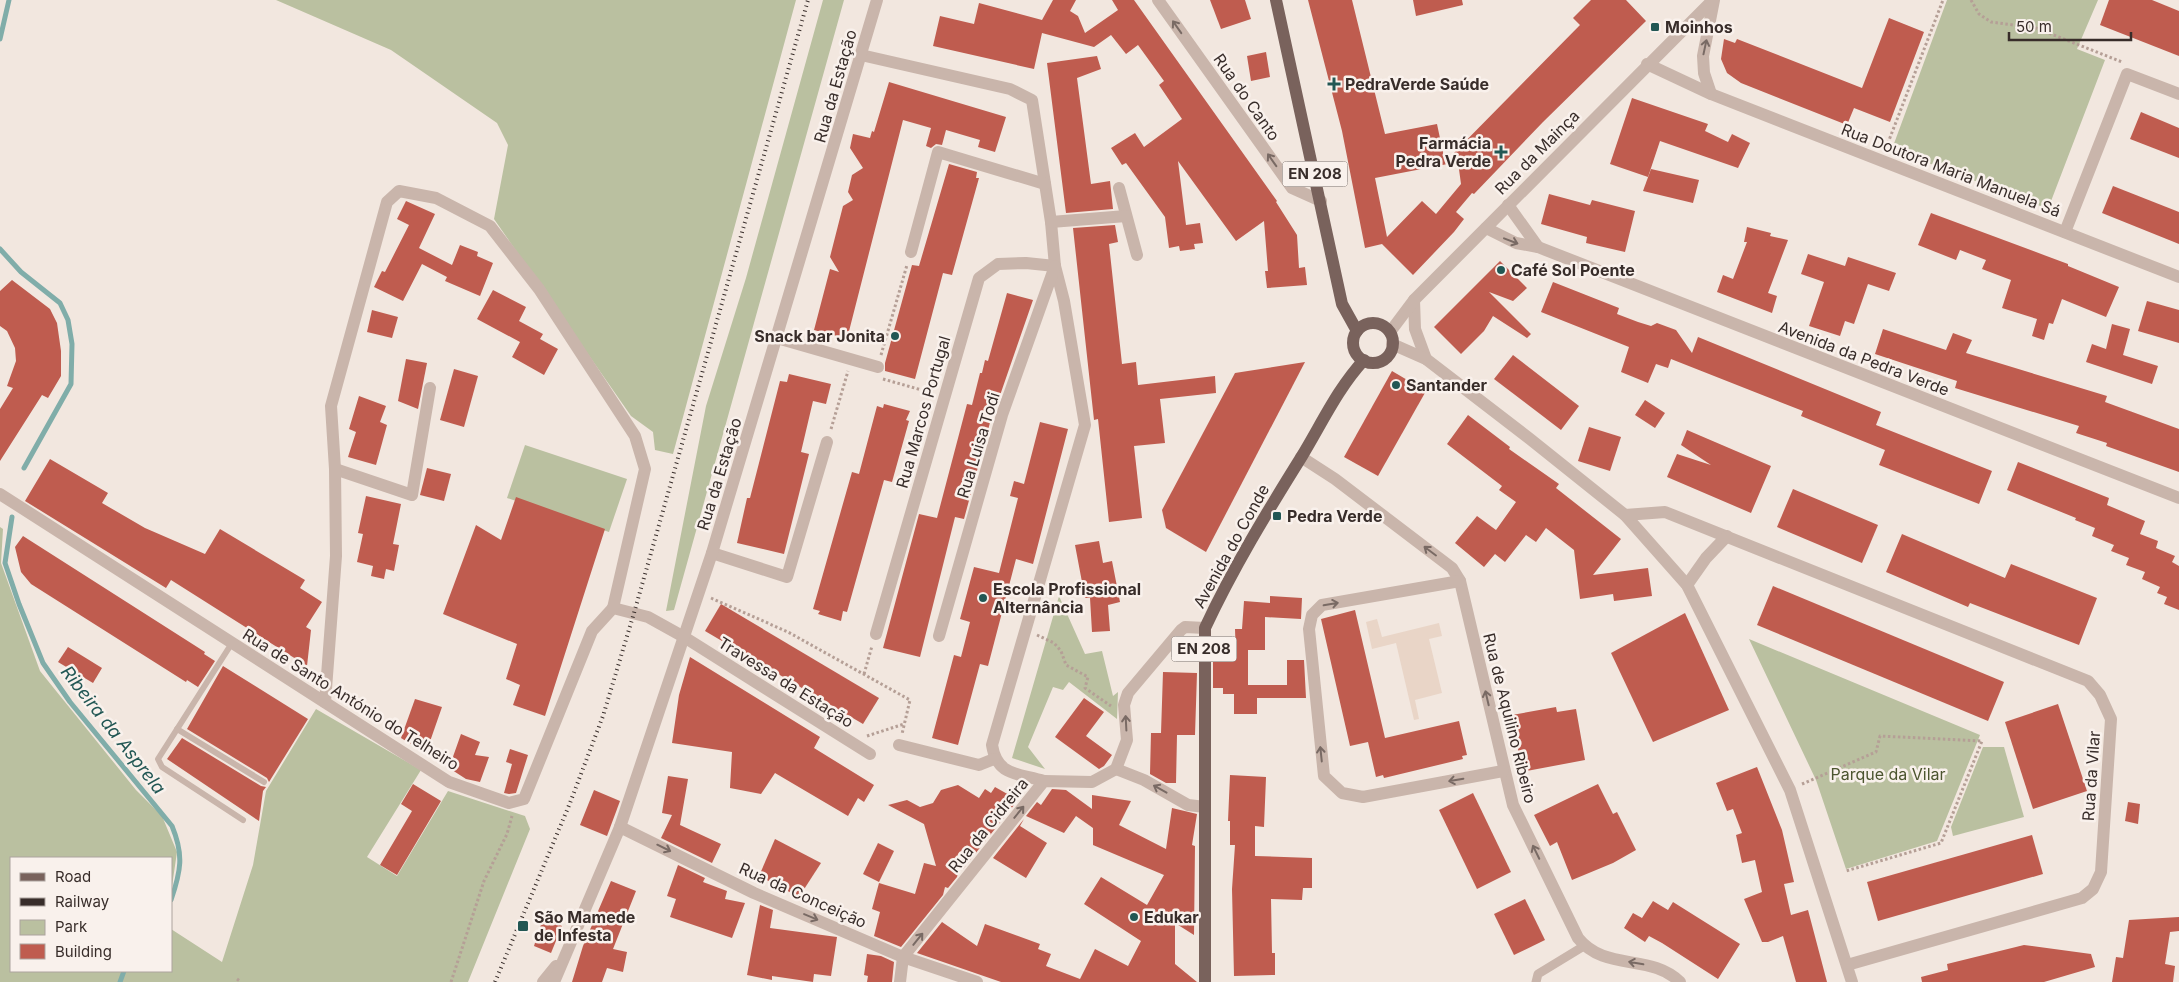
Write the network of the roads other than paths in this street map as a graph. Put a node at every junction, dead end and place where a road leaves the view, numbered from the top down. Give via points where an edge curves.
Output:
1 (876, 0) edge
2 (1158, 0) edge
3 (1276, 0) edge
4 (1714, 0) edge
5 (861, 55) junction
6 (1647, 64) junction
7 (1711, 94) junction
8 (2179, 94) edge
9 (1045, 184) junction
10 (1119, 188) dead end
11 (1320, 201) junction
12 (1508, 206) junction
13 (1126, 216) junction
14 (1051, 222) junction
15 (1486, 228) junction
16 (2065, 232) junction
17 (1538, 248) junction
18 (911, 252) road end
19 (1136, 255) dead end
20 (1055, 266) junction
21 (2179, 277) edge
22 (1414, 300) junction
23 (1356, 331) junction
24 (777, 338) junction
25 (1391, 338) junction
26 (1426, 359) junction
27 (1364, 360) junction
28 (878, 367) road end
29 (430, 388) dead end
30 (827, 442) road end
31 (1301, 457) junction
32 (335, 469) junction
33 (0, 494) edge
34 (2179, 498) edge
35 (1625, 515) junction
36 (1727, 536) junction
37 (712, 553) junction
38 (1460, 581) junction
39 (1687, 585) junction
40 (613, 608) junction
41 (1205, 628) junction
42 (876, 634) road end
43 (939, 636) dead end
44 (684, 637) junction
45 (232, 643) junction
46 (325, 702) junction
47 (177, 729) junction
48 (899, 744) road end
49 (870, 754) dead end
50 (994, 759) junction
51 (1116, 769) junction
52 (1504, 771) junction
53 (1044, 781) junction
54 (264, 782) dead end
55 (1205, 807) junction
56 (242, 820) dead end
57 (620, 827) junction
58 (1584, 946) junction
59 (568, 950) junction
60 (903, 957) junction
61 (1847, 965) junction
62 (543, 982) edge
63 (554, 982) edge
64 (900, 982) edge
65 (978, 982) edge
66 (1205, 982) edge
67 (1536, 982) edge
68 (1680, 982) edge
69 (1852, 982) edge

1 - 5 street, Rua da Estação
11 -> 2 street, Rua do Canto via 1292,188
3 - 11 main road, EN 208
4 - 6 street, Rua da Mainça
7 -> 4 street via 1704,73 1703,56
5 - 9 street via 1010,89 1032,100
5 - 24 street, Rua da Estação
6 - 7 street, Rua Doutora Maria Manuela Sá
6 - 12 street, Rua da Mainça
7 - 16 street, Rua Doutora Maria Manuela Sá
8 - 16 street via 2127,74
9 - 14 street
9 - 18 street via 938,152
10 - 13 street
11 - 23 main road, EN 208 via 1342,304
12 - 15 street, Rua da Mainça
12 - 17 street
13 - 14 street
13 - 19 street
14 - 20 street
15 -> 17 street, Avenida da Pedra Verde via 1516,243
15 - 22 street, Rua da Mainça
16 - 21 street, Rua Doutora Maria Manuela Sá
17 - 34 street, Avenida da Pedra Verde
20 - 42 street, Rua Marcos Portugal via 998,264 979,278
20 - 43 street, Rua Luisa Todi via 1002,415
20 - 50 street via 1085,425 1023,631 992,745
22 - 25 street, Rua da Mainça
22 - 26 street via 1415,329
23 - 25 main road via 1361,326 1374,323 1386,327
23 - 27 main road via 1353,344
24 - 28 street
24 - 37 street, Rua da Estação
25 - 26 street
25 - 27 main road via 1391,351 1383,360
26 - 35 street
27 - 31 main road, Avenida do Conde / EN 208 via 1349,377
29 - 32 street via 412,495
30 - 37 street via 787,577
38 -> 31 street, Rua de Aquilino Ribeiro via 1452,568
31 - 41 main road, Avenida do Conde / EN 208 via 1225,585
32 - 40 street via 331,406 387,202 400,191 436,198 490,226 539,289 635,436 645,469
32 - 46 street via 336,556
33 - 45 street, Rua de Santo António do Telheiro
35 - 36 street, Rua da Vilar via 1665,512
35 - 39 street
36 - 39 street
36 - 61 street, Rua da Vilar via 2088,681 2111,719 2101,872 2093,889 2082,898
37 - 44 street, Rua da Estação
52 -> 38 street, Rua de Aquilino Ribeiro
52 -> 38 street via 1363,797 1342,792 1324,776 1309,629 1312,614 1322,605
39 - 61 street via 1790,790
40 - 44 street via 648,617
40 - 46 street, Rua de Santo António do Telheiro via 592,631 524,799 509,803 449,782
51 -> 41 street via 1126,740 1124,705 1128,693 1181,630 1185,627
41 - 55 main road, Avenida do Conde / EN 208
44 - 49 street, Travessa da Estação
44 - 57 street, Rua da Estação
45 - 46 street, Rua de Santo António do Telheiro
45 - 47 lane
47 - 54 lane
47 - 56 lane via 158,759 162,767
48 - 50 street via 979,765
50 - 53 street via 1001,768
51 - 53 street, Rua da Cidreira via 1092,782
55 -> 51 street via 1188,805 1144,780
58 -> 52 street, Rua de Aquilino Ribeiro via 1513,805
60 -> 53 street, Rua da Cidreira
55 - 66 main road, Avenida do Conde / EN 208
57 - 59 street, Rua da Estação
57 -> 60 street, Rua da Conceição via 754,893
58 - 67 street via 1538,974
68 -> 58 street via 1675,976 1650,966 1601,957
59 - 62 street, Rua da Estação
59 - 63 street, Rua da Estação
60 - 64 street
60 - 65 street, Rua da Conceição
61 - 69 street

